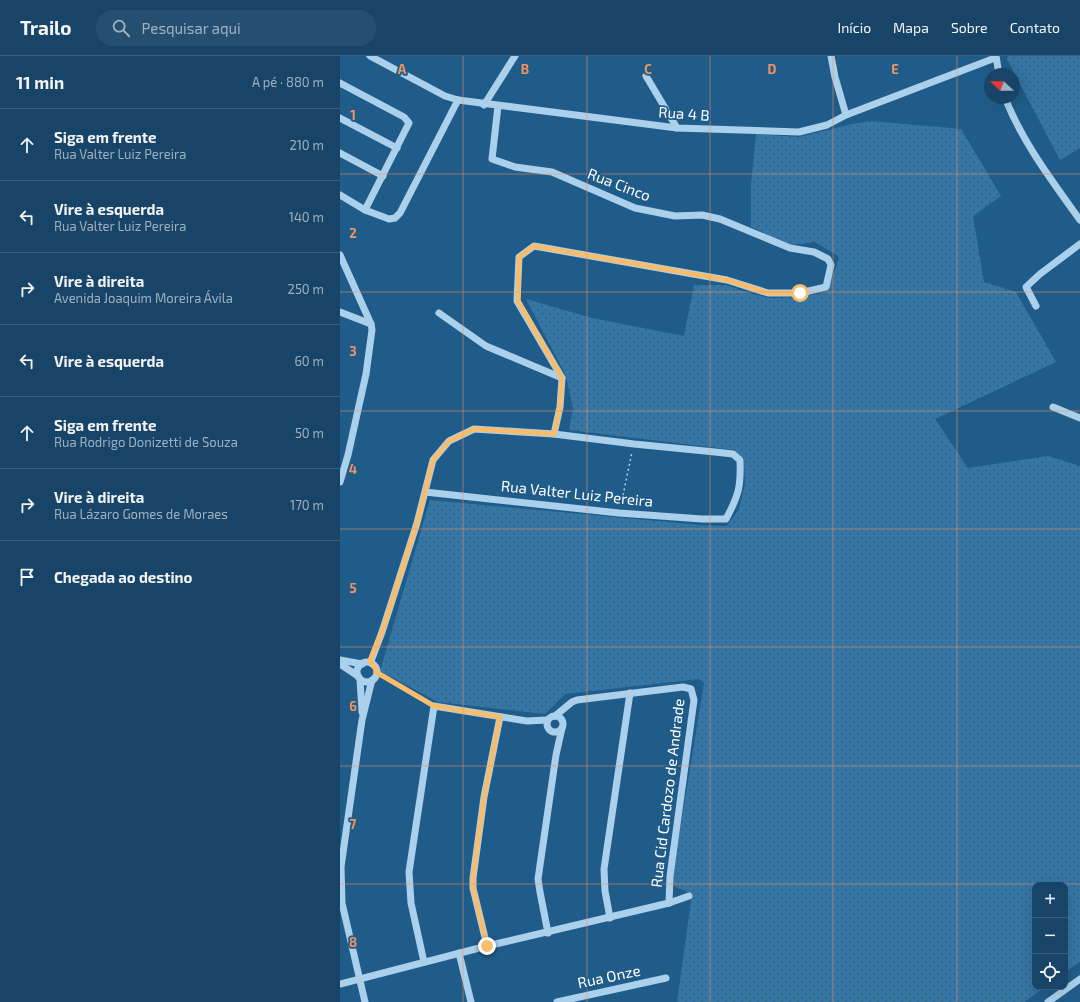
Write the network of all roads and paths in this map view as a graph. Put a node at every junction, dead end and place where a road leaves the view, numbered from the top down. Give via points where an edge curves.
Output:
1 (370, 56) edge
2 (515, 56) edge
3 (831, 56) edge
4 (995, 57) edge
5 (997, 68) edge
6 (646, 76) dead end
7 (340, 83) edge
8 (458, 100) junction
9 (1008, 104) edge
10 (484, 105) junction
11 (498, 106) junction
12 (846, 115) junction
13 (340, 118) edge
14 (677, 128) junction
15 (397, 148) junction
16 (340, 153) edge
17 (383, 176) junction
18 (340, 196) edge
19 (365, 210) junction
20 (1080, 220) edge
21 (1080, 244) edge
22 (340, 255) edge
23 (1036, 306) dead end
24 (340, 312) edge
25 (439, 313) dead end
26 (371, 324) junction
27 (562, 378) junction
28 (1053, 407) dead end
29 (1080, 418) edge
30 (554, 434) junction
31 (634, 444) junction
32 (340, 482) edge
33 (425, 492) junction
34 (619, 513) junction
35 (340, 660) edge
36 (340, 664) edge
37 (362, 664) junction
38 (372, 664) junction
39 (376, 672) junction
40 (359, 677) junction
41 (372, 680) junction
42 (630, 693) junction
43 (434, 706) junction
44 (500, 717) junction
45 (558, 717) junction
46 (362, 720) junction
47 (547, 720) junction
48 (527, 721) junction
49 (562, 728) junction
50 (551, 731) junction
51 (556, 755) junction
52 (689, 896) dead end
53 (670, 903) junction
54 (610, 918) junction
55 (548, 933) junction
56 (487, 946) junction
57 (459, 953) junction
58 (424, 962) junction
59 (359, 978) junction
60 (666, 978) dead end
61 (1080, 979) edge
62 (340, 984) edge
63 (365, 1002) edge
64 (471, 1002) edge
65 (557, 1002) edge
66 (1048, 1002) edge

1 - 8 street, Rua 4 B via 445,96
2 - 10 street
3 - 12 street
4 - 5 street
4 - 12 street, Rua 4 B
6 - 14 street
7 - 15 street via 407,120 408,128
8 - 10 street, Rua 4 B
8 - 19 street via 400,213 389,219
9 - 20 street via 1037,159
10 - 11 street, Rua 4 B
11 - 14 street, Rua 4 B
11 - 27 street, Rua Cinco via 492,159 515,167 552,172 635,208 675,216 702,215 720,219 790,248 814,252 828,259 831,265 826,287 800,293 768,293 727,280 534,246 519,257 518,301
12 - 14 street, Rua 4 B via 828,125 799,132
13 - 15 street
15 - 17 street
16 - 17 street
17 - 19 street
18 - 19 street
21 - 23 street via 1026,287
22 - 26 street
24 - 26 street
25 - 27 street via 486,346
26 - 32 street via 366,374
27 - 30 street via 560,407
28 - 29 street
30 - 31 street
30 - 33 street via 474,429 449,441 433,460
31 - 34 path
31 - 34 street, Rua Valter Luiz Pereira via 733,454 740,460 741,482 726,519
33 - 34 street, Rua Valter Luiz Pereira
33 - 38 street via 384,625 370,661
35 - 37 street
36 - 40 street
37 - 38 street
37 - 40 street via 358,669
38 - 39 street
39 - 41 street
39 - 43 path
40 - 41 street via 366,682
40 - 46 street
41 - 46 street
42 - 45 street via 577,700
42 - 53 street, Rua Cid Cardozo de Andrade via 683,687 691,689 693,693 670,876
42 - 54 street via 604,869
43 - 44 street
43 - 58 street via 409,872 411,903
44 - 48 street
44 - 56 street via 484,797 473,878 473,888
45 - 47 street via 552,716
45 - 49 street via 562,721
46 - 59 street via 341,867 342,903
47 - 48 street
47 - 50 street via 547,726
48 - 50 street
49 - 50 street via 557,732
49 - 51 street
50 - 51 street
51 - 55 street via 538,879
52 - 53 street
53 - 54 street
54 - 55 street
55 - 56 street
56 - 57 street
57 - 58 street
57 - 64 street
58 - 59 street
59 - 62 street
59 - 63 street
60 - 65 street, Rua Onze
61 - 66 street

